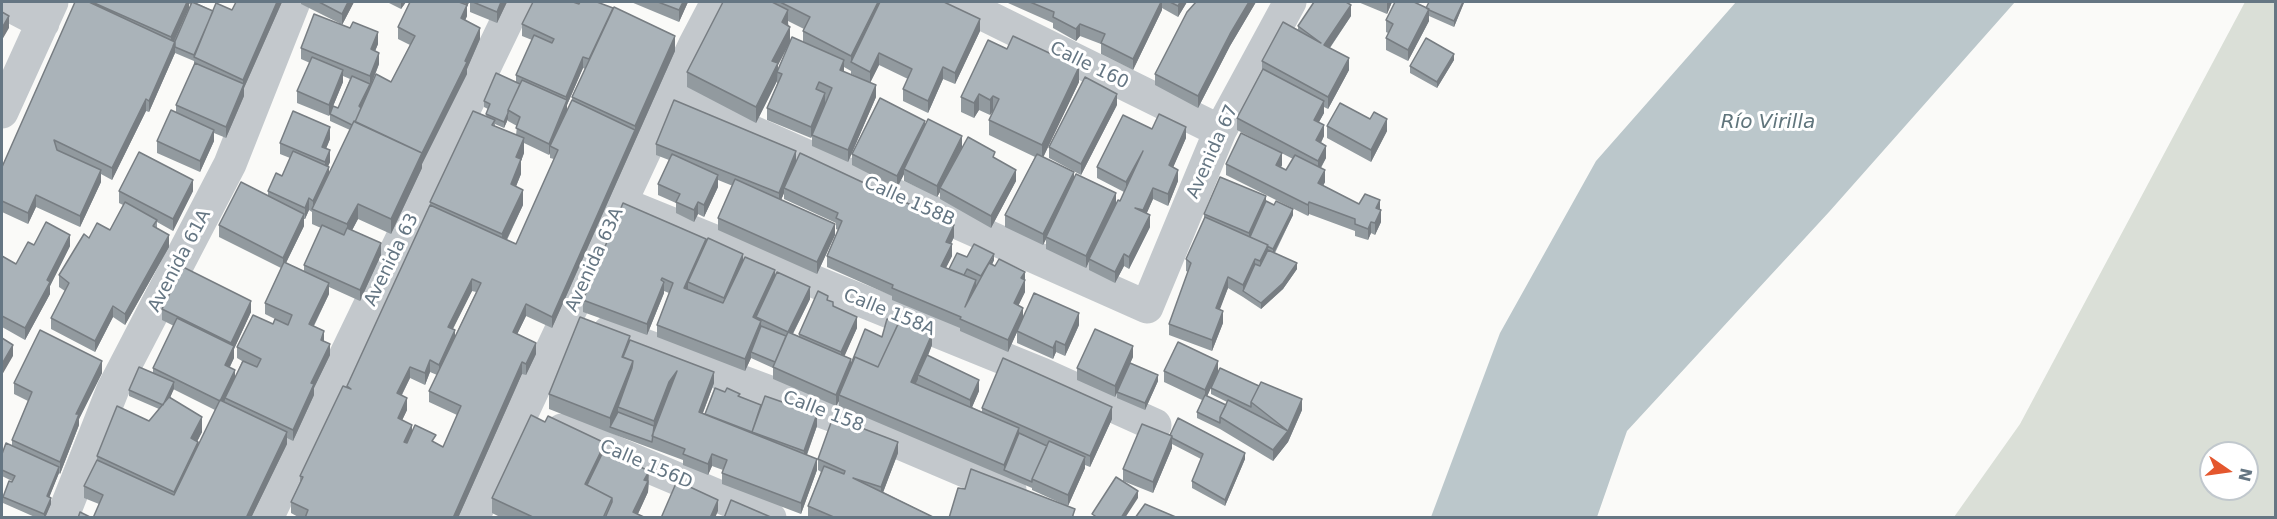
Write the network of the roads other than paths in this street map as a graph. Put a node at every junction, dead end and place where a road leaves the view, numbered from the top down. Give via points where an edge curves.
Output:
1 (3, 2) edge
2 (294, 2) edge
3 (516, 2) edge
4 (717, 2) edge
5 (958, 2) edge
6 (1290, 2) edge
7 (48, 12) edge
8 (672, 96) junction
9 (2, 112) edge
10 (1220, 131) junction
11 (621, 203) junction
12 (1147, 308) joint
13 (568, 317) junction
14 (522, 413) junction
15 (1155, 424) dead end
16 (1032, 499) edge
17 (62, 518) edge
18 (267, 518) edge
19 (473, 518) edge
20 (770, 518) edge

1 - 7 street
2 - 17 street, Avenida 61A via 230,165 113,389
3 - 18 street, Avenida 63
4 - 8 street, Avenida 63A via 683,41
5 - 10 street, Calle 160
6 - 10 street, Avenida 67
7 - 9 street
8 - 11 street, Avenida 63A
8 - 12 street, Calle 158B
10 - 12 street, Avenida 67
11 - 13 street, Avenida 63A
11 - 15 street, Calle 158A
13 - 14 street, Avenida 63A
13 - 16 street, Calle 158 via 850,422
14 - 19 street, Avenida 63A
14 - 20 street, Calle 156D

